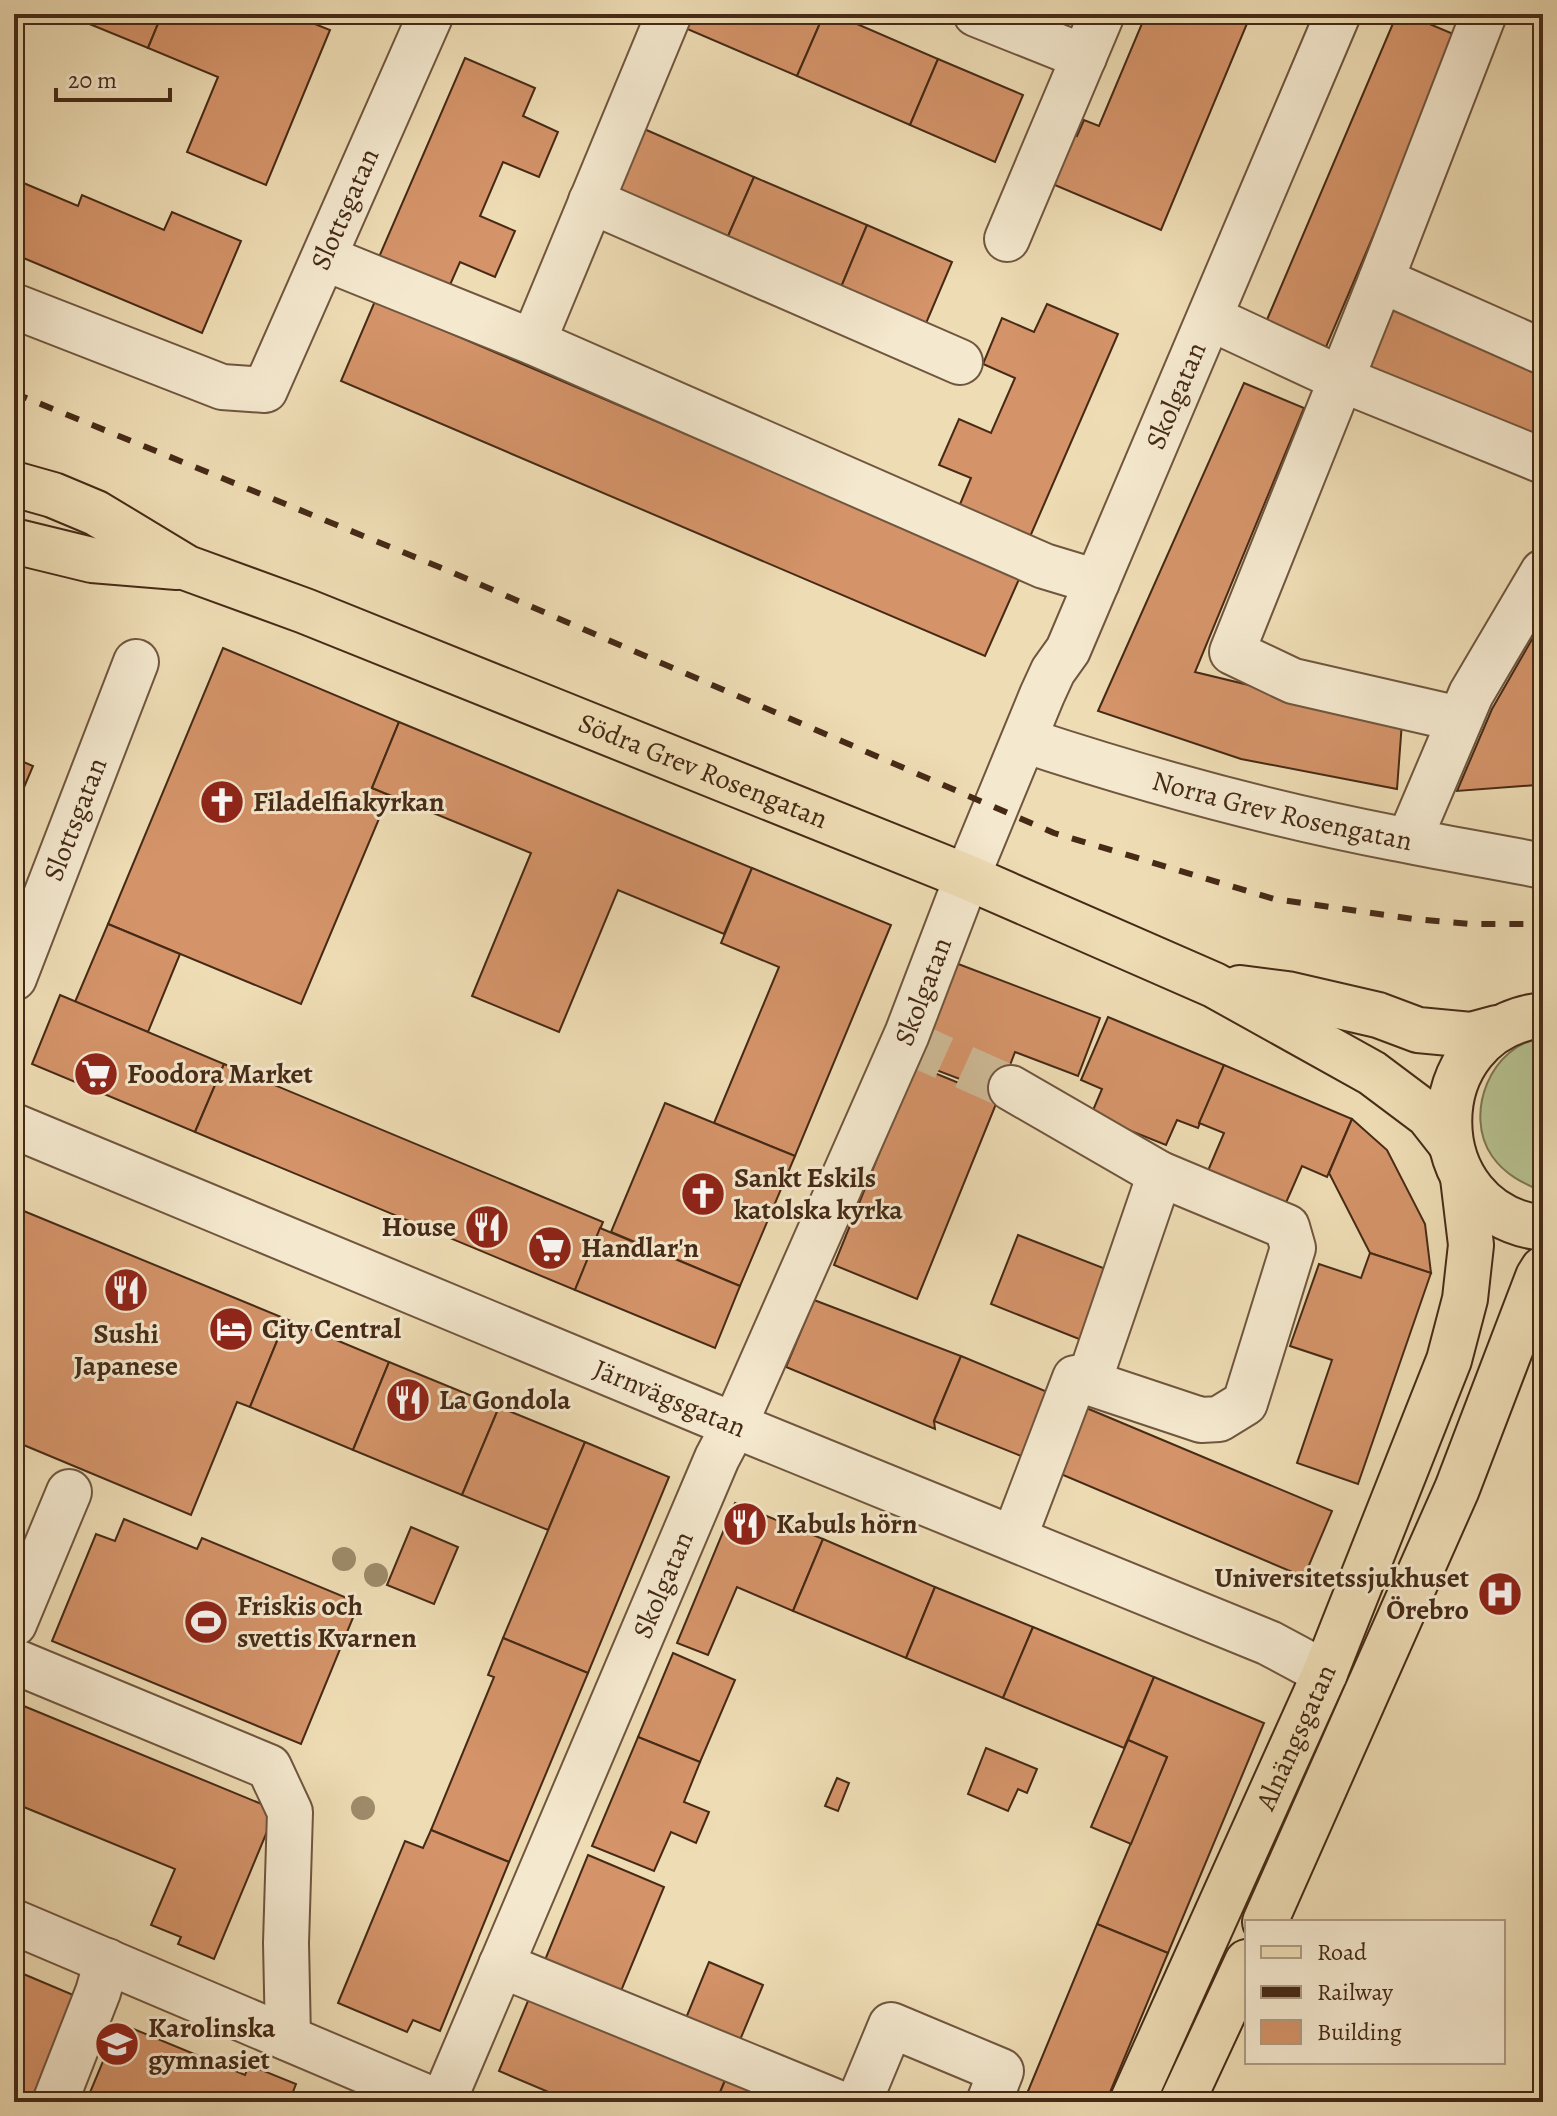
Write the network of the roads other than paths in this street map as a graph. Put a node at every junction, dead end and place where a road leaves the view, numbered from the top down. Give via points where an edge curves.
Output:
1 (431, 14) edge
2 (669, 14) edge
3 (976, 14) edge
4 (1102, 14) edge
5 (1338, 14) edge
6 (1484, 14) edge
7 (1084, 57) junction
8 (591, 201) junction
9 (1007, 239) dead end
10 (342, 265) dead end
11 (1381, 280) junction
12 (14, 306) edge
13 (1210, 318) junction
14 (533, 342) junction
15 (1543, 352) edge
16 (960, 362) dead end
17 (1341, 379) junction
18 (1543, 461) edge
19 (14, 484) edge
20 (14, 541) edge
21 (187, 568) junction
22 (1543, 572) edge
23 (1097, 582) junction
24 (136, 662) dead end
25 (1459, 719) junction
26 (1024, 740) junction
27 (1409, 840) junction
28 (1543, 866) edge
29 (967, 877) junction
30 (14, 978) edge
31 (1214, 985) junction
32 (1528, 1016) edge
33 (1011, 1088) tunnel mouth
34 (14, 1126) edge
35 (1457, 1160) junction
36 (1160, 1174) junction
37 (1543, 1228) edge
38 (1543, 1269) edge
39 (1089, 1381) junction
40 (735, 1424) junction
41 (69, 1492) dead end
42 (1014, 1538) junction
43 (14, 1624) edge
44 (14, 1661) edge
45 (1325, 1673) junction
46 (1369, 1690) junction
47 (1266, 1920) edge
48 (14, 1922) edge
49 (107, 1961) junction
50 (501, 1965) junction
51 (1245, 1966) edge
52 (288, 2038) junction
53 (55, 2102) edge
54 (440, 2102) edge
55 (836, 2102) edge
56 (859, 2102) edge
57 (989, 2102) edge
58 (1132, 2102) edge
59 (1182, 2102) edge

1 - 12 street, Slottsgatan via 265,390 222,387
2 - 8 street
3 - 7 street
4 - 7 street
5 - 13 street, Skolgatan
6 - 11 street
7 - 9 street
8 - 14 street
8 - 16 street
10 - 14 street
11 - 15 street
11 - 17 street
13 - 17 street
13 - 23 street, Skolgatan
14 - 23 street via 1044,566
17 - 18 street
17 - 25 street via 1232,652 1293,681
19 - 21 main road, Södra Grev Rosengatan via 96,513
20 - 21 main road, Södra Grev Rosengatan via 92,560
21 - 29 main road, Södra Grev Rosengatan
22 - 25 street
23 - 26 street, Skolgatan
24 - 30 street, Slottsgatan
25 - 27 street
26 - 27 street, Norra Grev Rosengatan via 1281,812
26 - 29 street, Skolgatan
27 - 28 street, Norra Grev Rosengatan
29 - 31 main road, Södra Grev Rosengatan
29 - 40 street, Skolgatan via 907,1034
31 - 32 main road, Södra Grev Rosengatan via 1287,994 1418,1030 1471,1035
31 - 35 main road, Södra Grev Rosengatan via 1372,1073 1428,1115
32 - 35 main road, Alnängsgatan via 1476,1048 1458,1073 1448,1108
33 - 36 street
34 - 40 street, Järnvägsgatan
35 - 37 main road, Södra Grev Rosengatan via 1474,1193 1494,1210 1514,1222
35 - 45 main road, Alnängsgatan via 1471,1245 1465,1299 1449,1360
36 - 39 street
36 - 39 street via 1287,1227 1293,1248 1245,1403 1219,1419 1201,1420
38 - 46 main road, Alnängsgatan via 1457,1489
39 - 42 street via 1075,1378
40 - 42 street, Järnvägsgatan
40 - 50 street, Skolgatan
41 - 43 street
42 - 45 street, Järnvägsgatan via 1269,1643
44 - 52 street via 269,1767 290,1812
45 - 46 main road
45 - 58 main road, Alnängsgatan
46 - 47 main road, Alnängsgatan
48 - 49 street
49 - 52 street
49 - 53 street
50 - 54 street, Skolgatan
50 - 55 street
51 - 59 main road
52 - 54 street
56 - 57 street via 891,2025 1001,2071

